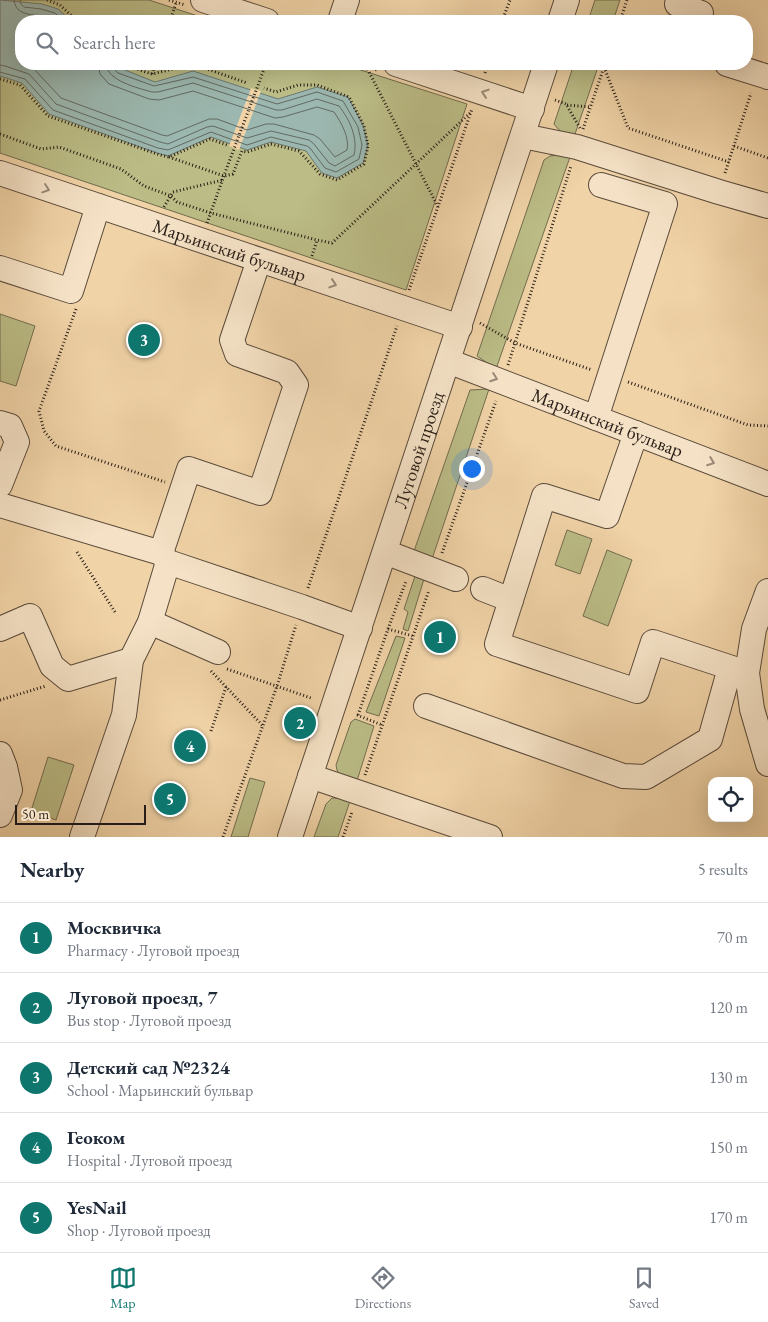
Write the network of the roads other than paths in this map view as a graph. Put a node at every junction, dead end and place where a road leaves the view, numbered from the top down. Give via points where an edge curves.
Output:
1 (203, 0) edge
2 (346, 0) edge
3 (567, 0) edge
4 (677, 4) dead end
5 (701, 12) edge
6 (249, 15) edge
7 (342, 15) edge
8 (562, 15) edge
9 (414, 70) edge
10 (544, 70) edge
11 (745, 70) edge
12 (763, 76) edge
13 (532, 109) junction
14 (523, 136) junction
15 (0, 173) edge
16 (601, 185) dead end
17 (98, 206) junction
18 (768, 206) edge
19 (259, 260) junction
20 (0, 268) edge
21 (462, 320) junction
22 (448, 361) junction
23 (596, 418) junction
24 (0, 423) edge
25 (636, 433) junction
26 (768, 484) edge
27 (0, 486) edge
28 (0, 505) edge
29 (385, 552) junction
30 (164, 557) junction
31 (446, 575) road end
32 (482, 589) dead end
33 (768, 591) edge
34 (511, 600) junction
35 (150, 622) junction
36 (360, 628) junction
37 (0, 629) edge
38 (131, 660) junction
39 (217, 662) road end
40 (738, 671) junction
41 (426, 706) dead end
42 (0, 754) edge
43 (768, 764) edge
44 (310, 776) junction
45 (0, 815) edge
46 (82, 837) edge
47 (290, 837) edge
48 (490, 837) edge

1 - 6 street
2 - 7 street
3 - 8 street
4 - 5 street
13 -> 9 street
10 - 13 street, Луговой проезд
11 - 12 street
13 - 14 street, Луговой проезд
14 - 18 street via 577,147
14 - 21 street, Луговой проезд
15 -> 17 street, Марьинский бульвар
16 - 23 street via 665,204
17 - 19 street, Марьинский бульвар
17 - 20 street via 71,291
19 -> 21 street, Марьинский бульвар via 403,308
19 - 30 street via 232,340 237,354 287,372 296,385 294,394 260,493 189,469
21 - 22 street, Луговой проезд
22 -> 23 street, Марьинский бульвар
22 - 29 street, Луговой проезд
23 - 25 street, Марьинский бульвар
24 - 27 street via 10,426 16,442
25 -> 26 street, Марьинский бульвар
25 - 34 street via 607,516 544,496
28 - 30 street
29 - 31 street
29 - 36 street, Луговой проезд
30 - 35 street
30 - 36 street
32 - 34 street
33 - 40 street
34 - 40 street via 497,644 637,691 653,642
35 - 38 street
35 - 39 street
36 - 44 street, Луговой проезд
37 - 38 street via 30,616 52,666 68,679
38 - 46 street via 124,714
40 - 41 street via 710,739 646,777 623,776
40 - 43 street
42 - 45 street via 10,790
44 - 47 street, Луговой проезд
44 - 48 street

